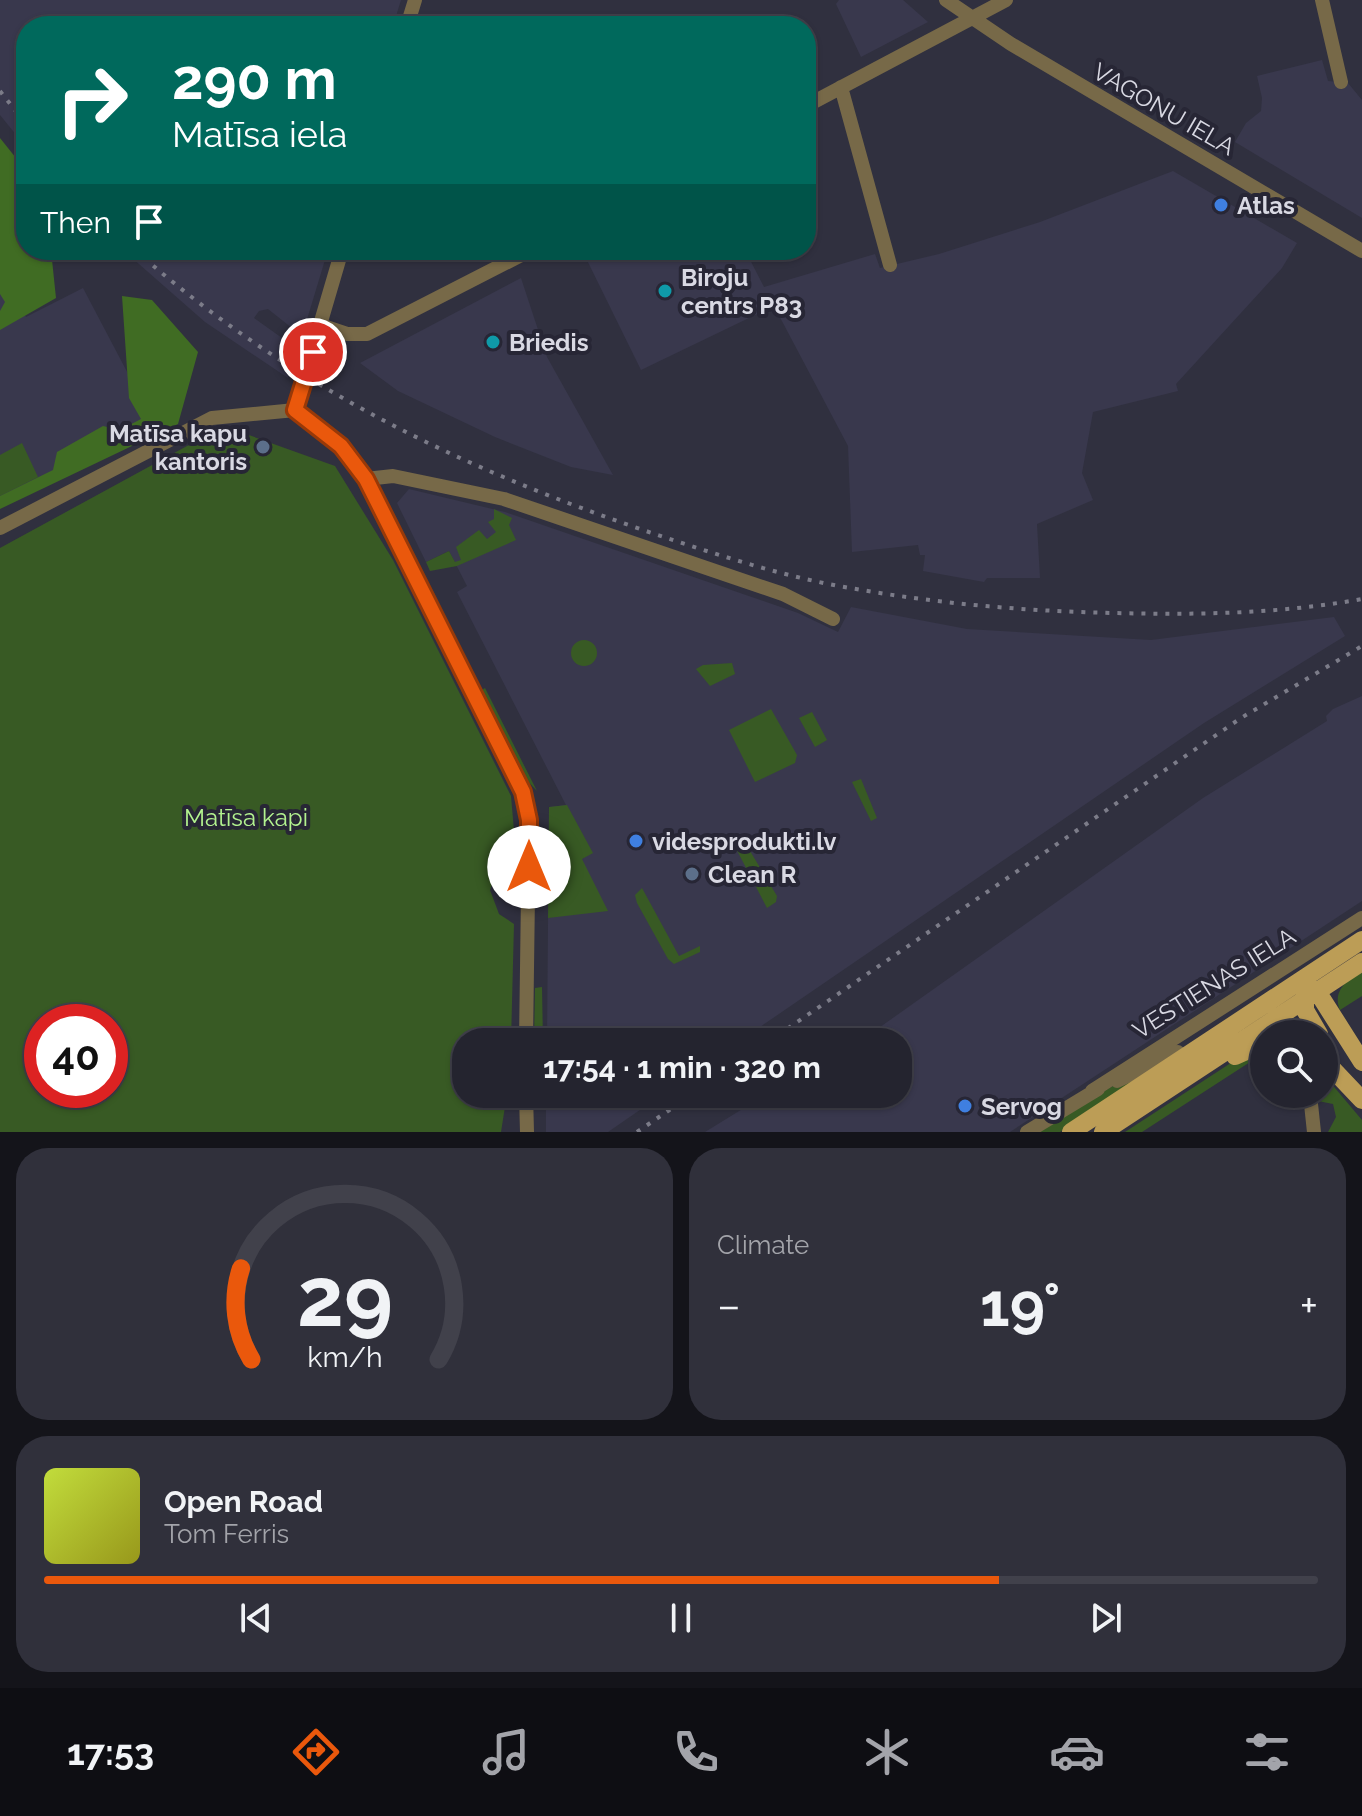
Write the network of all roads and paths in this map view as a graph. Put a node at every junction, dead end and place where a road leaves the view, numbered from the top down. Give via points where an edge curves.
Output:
1 (946, 0) edge
2 (1006, 0) edge
3 (1322, 0) edge
4 (973, 17) junction
5 (1341, 82) dead end
6 (841, 87) junction
7 (816, 101) edge
8 (1362, 251) edge
9 (339, 260) edge
10 (511, 260) edge
11 (890, 265) dead end
12 (320, 325) junction
13 (295, 410) junction
14 (366, 479) junction
15 (0, 528) edge
16 (833, 619) dead end
17 (1362, 918) edge
18 (1362, 940) edge
19 (1362, 962) edge
20 (1307, 986) junction
21 (1311, 1020) edge
22 (526, 1028) edge
23 (1250, 1049) edge
24 (1198, 1050) junction
25 (1362, 1062) edge
26 (1338, 1066) edge
27 (1200, 1070) junction
28 (1338, 1073) edge
29 (1348, 1083) junction
30 (1092, 1091) junction
31 (1362, 1100) edge
32 (526, 1108) edge
33 (1311, 1108) edge
34 (527, 1132) edge
35 (1027, 1132) edge
36 (1071, 1132) edge
37 (1103, 1132) edge
38 (1314, 1132) edge

1 - 4 street, VAGONU IELA
2 - 4 street
3 - 5 street
4 - 6 street
4 - 8 street, VAGONU IELA
6 - 7 street
6 - 11 street
9 - 12 street
10 - 12 street via 367,334
12 - 13 street
13 - 14 street via 341,446
13 - 15 street via 212,418
14 - 16 street via 393,476 504,499 783,594
14 - 22 street via 525,797
17 - 30 street, VESTIENAS IELA
18 - 20 main road, VESTIENAS IELA
19 - 20 main road, VESTIENAS IELA
20 - 21 main road via 1305,1010
20 - 24 main road, VESTIENAS IELA
20 - 25 main road
20 - 27 main road, VESTIENAS IELA
23 - 27 main road
24 - 30 street, VESTIENAS IELA via 1181,1050
24 - 36 main road, VESTIENAS IELA
26 - 29 main road
27 - 37 main road, VESTIENAS IELA
28 - 29 main road
29 - 31 main road
30 - 35 street, VESTIENAS IELA
32 - 34 street
33 - 38 street

